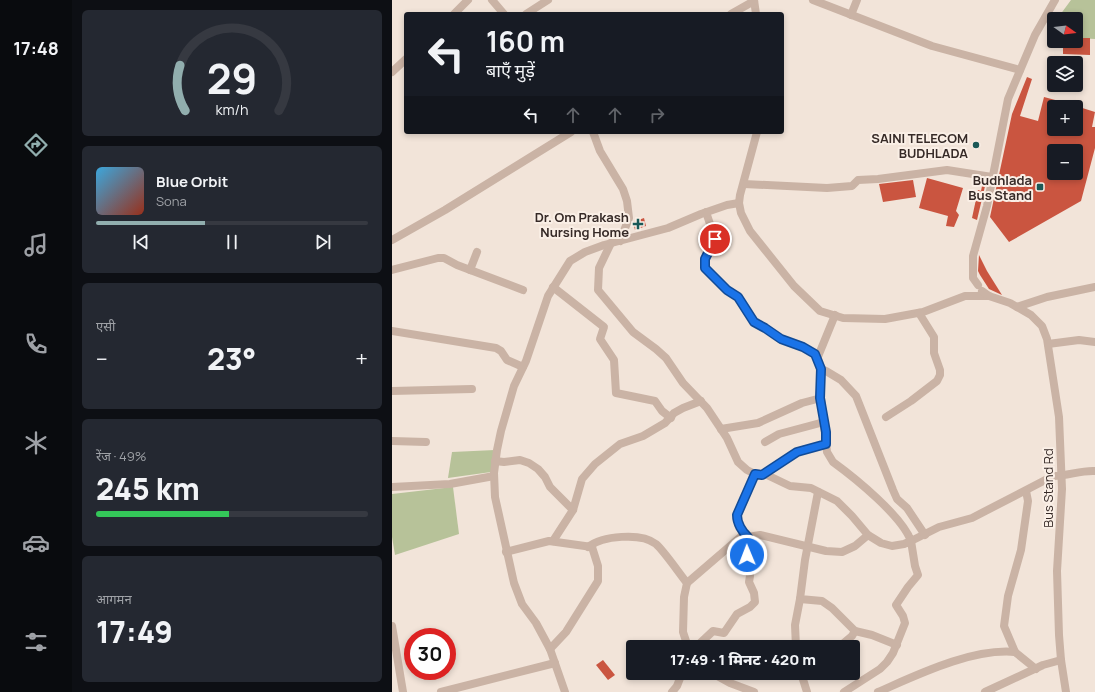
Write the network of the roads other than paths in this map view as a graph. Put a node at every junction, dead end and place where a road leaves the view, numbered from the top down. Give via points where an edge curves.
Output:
1 (468, 0) edge
2 (492, 0) edge
3 (548, 0) edge
4 (812, 0) edge
5 (857, 0) edge
6 (1055, 0) edge
7 (754, 1) edge
8 (456, 12) edge
9 (502, 12) edge
10 (531, 12) edge
11 (735, 12) edge
12 (756, 12) edge
13 (851, 15) junction
14 (404, 61) edge
15 (1020, 70) junction
16 (392, 72) edge
17 (567, 134) edge
18 (594, 134) edge
19 (757, 134) edge
20 (992, 177) junction
21 (744, 184) junction
22 (739, 203) junction
23 (706, 212) junction
24 (392, 240) edge
25 (620, 241) junction
26 (611, 243) junction
27 (477, 252) dead end
28 (392, 270) edge
29 (470, 270) junction
30 (553, 287) junction
31 (1095, 287) edge
32 (977, 289) junction
33 (523, 290) dead end
34 (1013, 305) junction
35 (919, 313) junction
36 (835, 315) junction
37 (392, 331) edge
38 (1095, 342) edge
39 (1048, 344) junction
40 (817, 359) junction
41 (523, 367) junction
42 (821, 369) junction
43 (472, 389) dead end
44 (392, 390) edge
45 (820, 398) junction
46 (701, 401) junction
47 (886, 417) dead end
48 (671, 418) junction
49 (824, 422) junction
50 (721, 429) junction
51 (392, 441) edge
52 (426, 442) dead end
53 (765, 442) dead end
54 (826, 444) junction
55 (496, 461) junction
56 (1095, 471) edge
57 (759, 474) junction
58 (494, 476) junction
59 (1061, 476) junction
60 (392, 487) edge
61 (1026, 491) junction
62 (818, 492) junction
63 (573, 510) junction
64 (868, 535) junction
65 (925, 535) junction
66 (746, 536) junction
67 (553, 541) junction
68 (911, 541) junction
69 (588, 547) junction
70 (808, 547) junction
71 (506, 552) junction
72 (687, 583) junction
73 (800, 599) junction
74 (392, 626) edge
75 (855, 631) junction
76 (686, 640) edge
77 (703, 640) edge
78 (796, 640) edge
79 (847, 640) edge
80 (896, 645) junction
81 (550, 649) junction
82 (1015, 652) junction
83 (1061, 660) junction
84 (555, 663) junction
85 (1036, 669) junction
86 (679, 680) edge
87 (725, 680) edge
88 (804, 680) edge
89 (403, 692) edge
90 (441, 692) edge
91 (563, 692) edge
92 (672, 692) edge
93 (754, 692) edge
94 (807, 692) edge
95 (844, 692) edge
96 (878, 692) edge
97 (985, 692) edge
98 (1066, 692) edge

1 - 8 street
2 - 9 street
3 - 10 street
4 - 13 street
5 - 13 street
6 - 15 street via 1035,35
7 - 11 street
7 - 12 street
13 - 15 street via 932,46
14 - 16 street
15 - 20 street via 1008,99
17 - 24 street
18 - 25 street via 627,201 629,218
19 - 21 street
20 - 21 street via 947,170 858,180 852,186 827,188
20 - 32 street via 974,256
21 - 22 street
22 - 23 street
22 - 36 street via 744,222 794,286 820,311
23 - 25 street via 668,228
23 - 40 street via 715,239 705,259 705,268 727,290 738,297 754,322 781,339 810,350
25 - 26 street
26 - 30 street via 585,252 570,261
26 - 46 street via 599,268 598,290 623,322 666,358 683,383
27 - 29 street
28 - 29 street via 438,258 444,258
29 - 33 street
30 - 41 street
30 - 48 street via 604,327 600,339 614,360 616,394 655,401
31 - 34 street
32 - 34 street, Bus Stand Rd
32 - 35 street
34 - 39 street, Bus Stand Rd via 1031,315 1042,326
35 - 36 street via 885,319
35 - 47 street via 934,337 934,353 940,375 937,381 911,402
36 - 40 street
37 - 41 street via 496,348 507,360
38 - 39 street via 1080,340
39 - 59 street, Bus Stand Rd via 1058,417
40 - 42 street
41 - 55 street via 506,412
42 - 45 street
42 - 65 street via 841,380 856,396 897,499 907,508
43 - 44 street
45 - 49 street
45 - 50 street via 802,403 758,423
46 - 48 street via 683,408
46 - 50 street
48 - 63 street via 643,436 620,444 595,464 582,479
49 - 53 street via 779,434
49 - 54 street
50 - 57 street via 738,462
51 - 52 street
54 - 57 street via 797,452
54 - 68 street via 834,462 885,506
55 - 58 street
55 - 63 street via 520,460 529,463 538,469 550,487
56 - 59 street via 1086,470
57 - 62 street via 790,486 811,488
57 - 66 street via 737,515
58 - 60 street via 450,484
58 - 71 street via 495,498
59 - 61 street via 1053,476
59 - 83 street, Bus Stand Rd via 1061,528 1057,571
61 - 65 street via 972,518 939,527
61 - 82 street via 1028,501 1021,550 1008,596 1004,626
62 - 64 street via 837,501
62 - 70 street
63 - 67 street
64 - 68 street via 892,546
64 - 70 street via 855,546 842,552
65 - 68 street
66 - 70 street via 760,535
66 - 72 street
66 - 77 street via 750,576 748,582 754,593 755,602 737,614 724,633 713,631
67 - 69 street
67 - 71 street
68 - 80 street via 918,575 896,605 905,624
69 - 72 street via 593,542 613,538 631,537 644,540 655,544
69 - 81 street via 592,547 596,560 598,581 566,632
70 - 73 street
71 - 81 street via 522,604
72 - 76 street via 683,632
73 - 75 street via 822,601
73 - 78 street via 795,625
74 - 89 street
75 - 79 street
75 - 80 street
80 - 95 street via 880,669
81 - 84 street
82 - 85 street
82 - 96 street via 962,658
83 - 85 street
83 - 98 street, Bus Stand Rd
84 - 90 street
84 - 91 street
85 - 97 street
86 - 92 street
87 - 93 street
88 - 94 street

